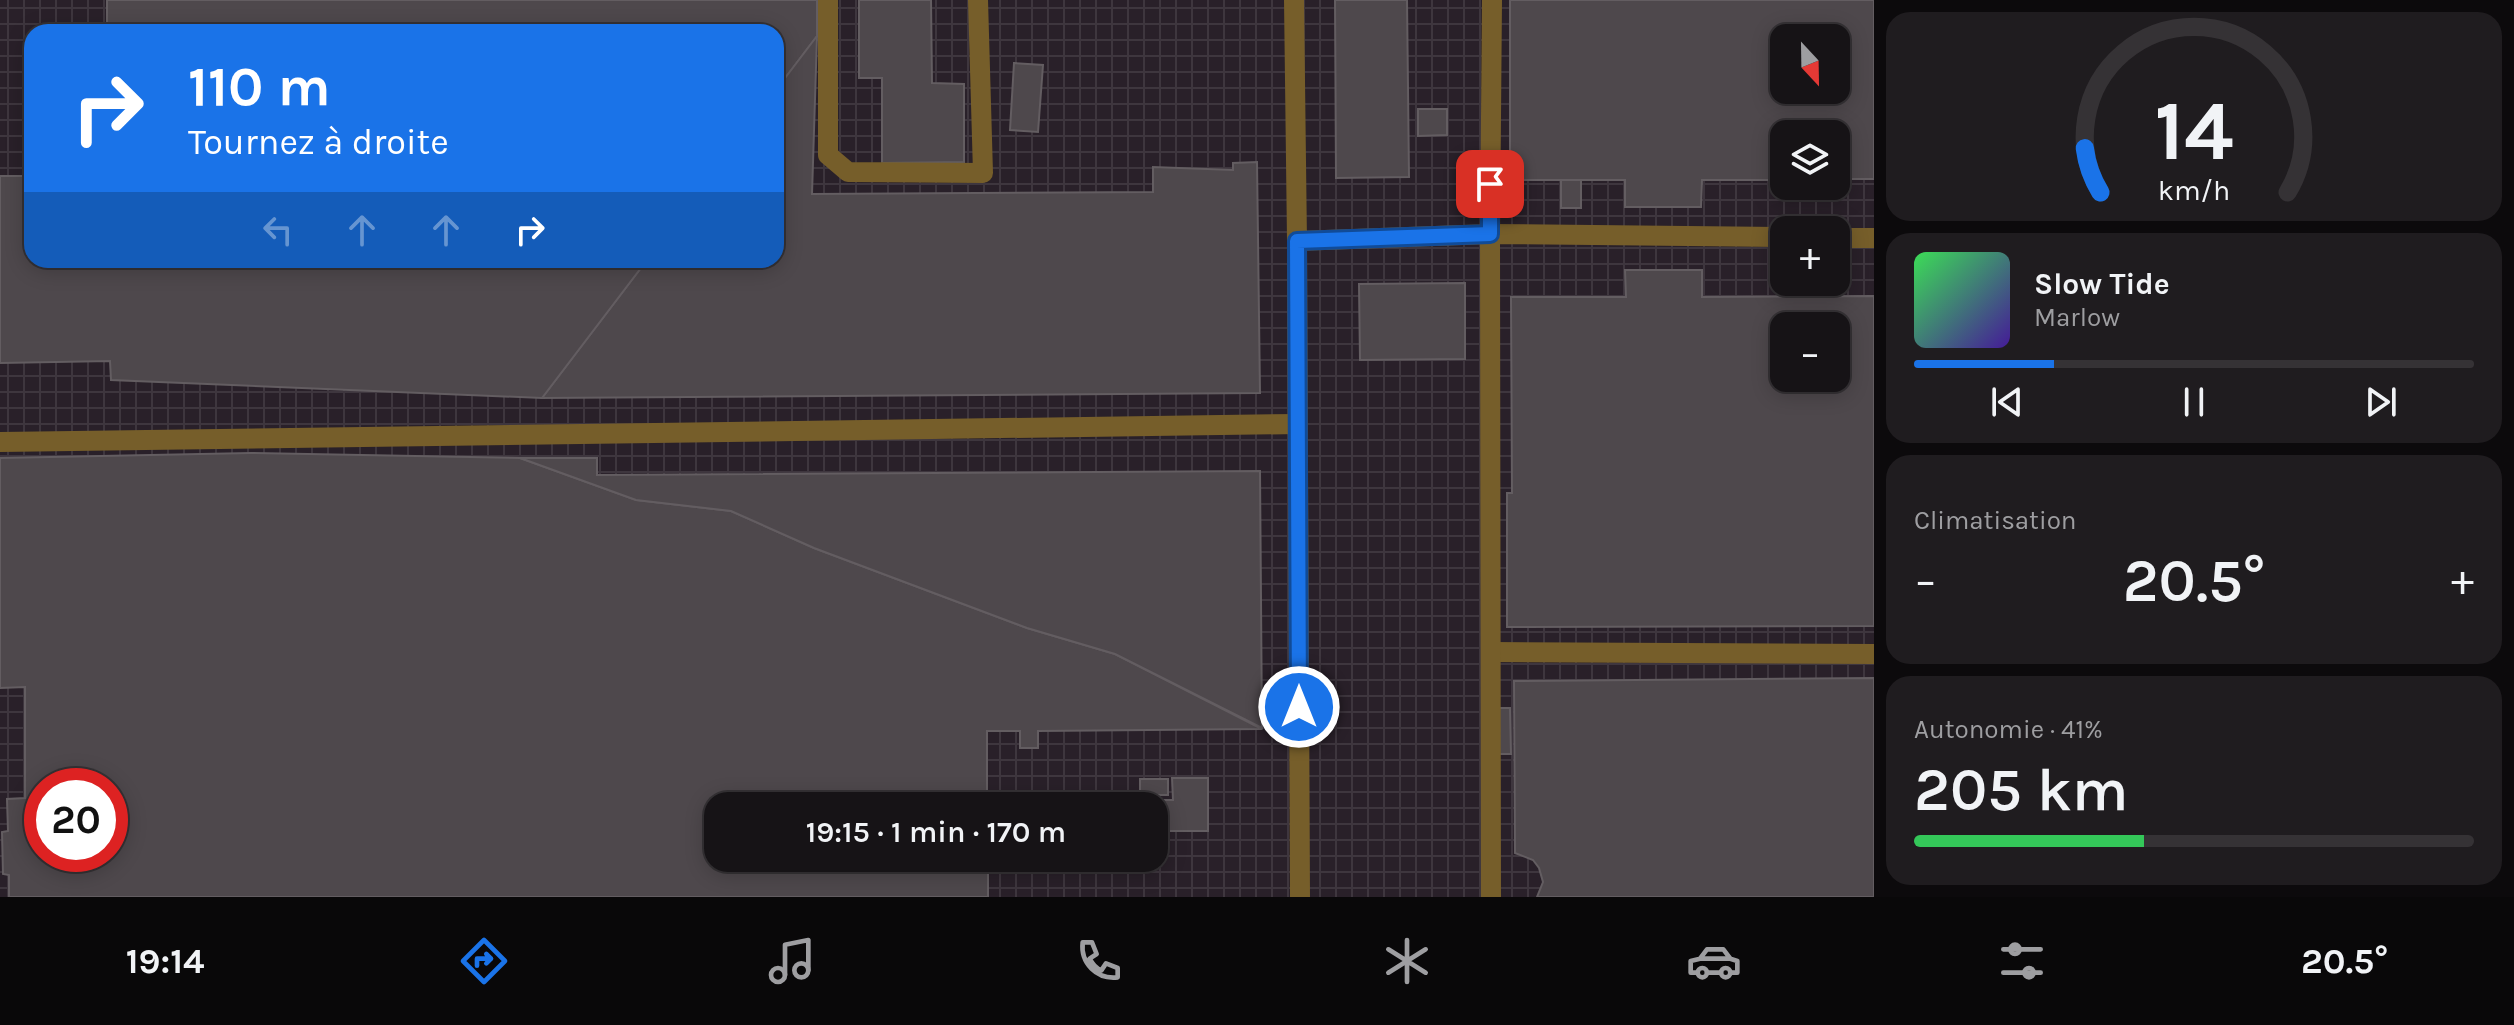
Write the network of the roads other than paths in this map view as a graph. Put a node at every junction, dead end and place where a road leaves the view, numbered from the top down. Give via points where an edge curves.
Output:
1 (828, 0) edge
2 (978, 0) edge
3 (1294, 0) edge
4 (1492, 0) edge
5 (1490, 234) junction
6 (1770, 237) edge
7 (1850, 238) edge
8 (1874, 238) edge
9 (1297, 241) junction
10 (1297, 424) junction
11 (0, 442) edge
12 (1491, 652) junction
13 (1874, 654) edge
14 (1300, 897) edge
15 (1491, 897) edge

1 - 2 lane via 828,155 835,164 848,172 983,173
3 - 9 lane
4 - 5 lane
5 - 6 lane
5 - 9 lane
5 - 12 lane
7 - 8 lane
9 - 10 lane
10 - 11 lane
10 - 14 lane
12 - 13 lane
12 - 15 lane

